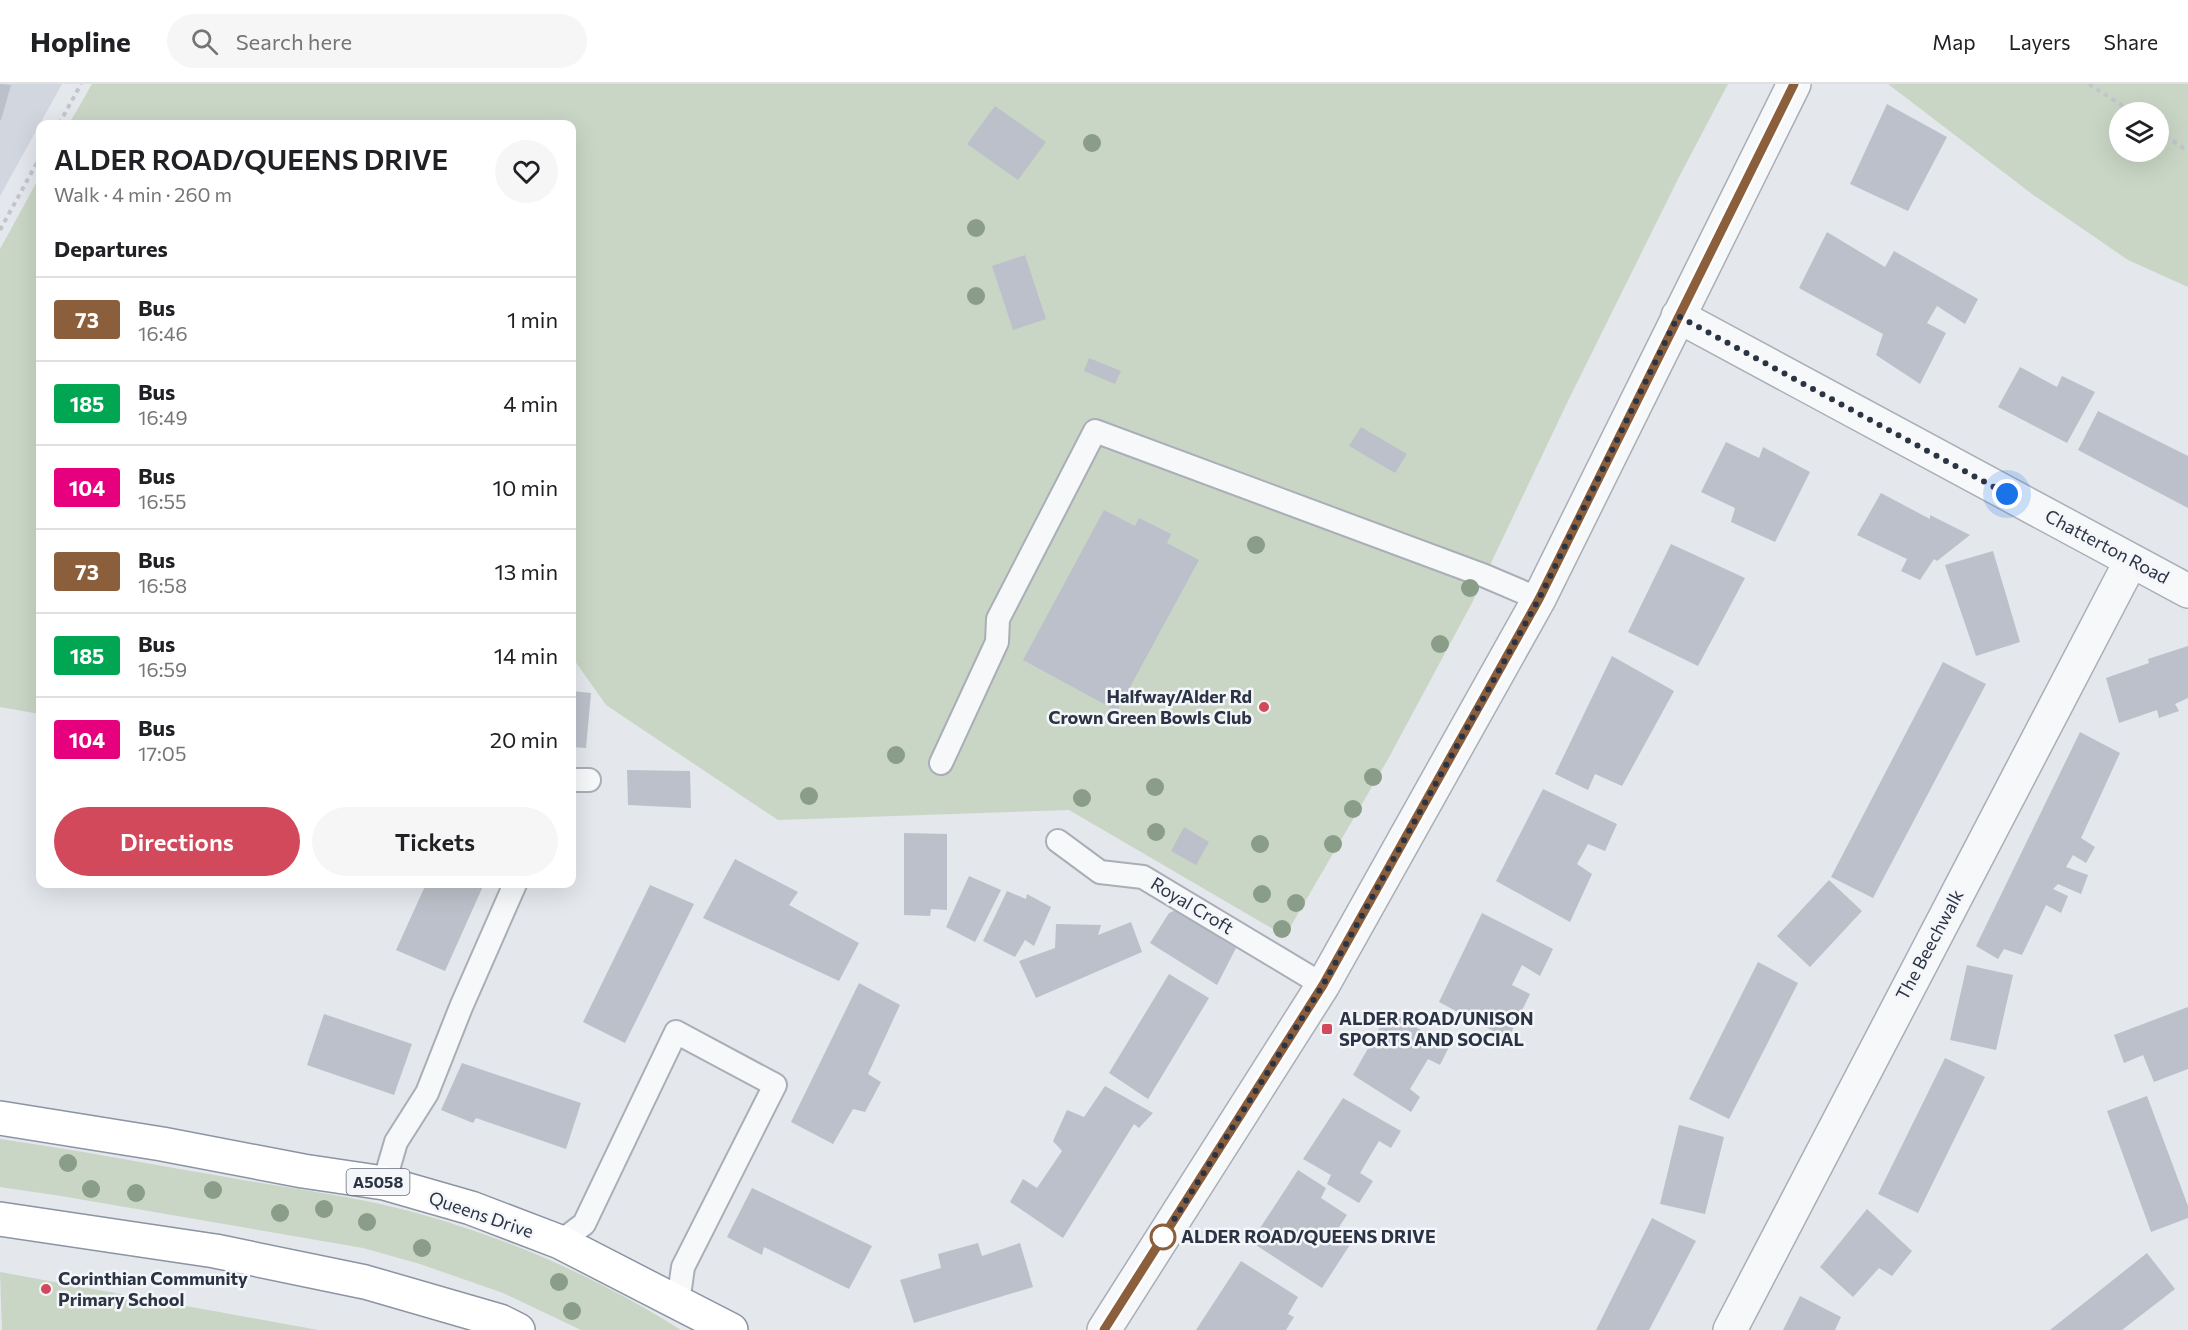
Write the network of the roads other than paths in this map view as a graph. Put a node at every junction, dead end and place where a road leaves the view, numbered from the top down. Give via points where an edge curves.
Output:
1 (1794, 84) edge
2 (1678, 316) junction
3 (2131, 561) junction
4 (2188, 591) edge
5 (1539, 599) junction
6 (941, 763) dead end
7 (1058, 842) dead end
8 (512, 888) edge
9 (1323, 985) junction
10 (0, 1118) edge
11 (384, 1183) junction
12 (0, 1219) edge
13 (560, 1242) junction
14 (678, 1303) junction
15 (721, 1327) edge
16 (518, 1330) edge
17 (1104, 1330) edge
18 (1730, 1330) edge

1 - 2 street
2 - 3 street, Chatterton Road
2 - 5 street
3 - 4 street, Chatterton Road
3 - 18 street, The Beechwalk
5 - 6 lane via 1095,431 998,619 997,642
5 - 9 street
7 - 9 lane, Royal Croft via 1100,872 1143,877
8 - 11 lane via 427,1093 396,1142
9 - 17 street
10 - 11 highway, Queens Drive / A5058
11 - 13 highway, Queens Drive / A5058 via 471,1208
12 - 16 highway via 215,1251 365,1282 500,1321
13 - 14 highway, Queens Drive / A5058
13 - 14 lane via 584,1224 676,1032 775,1085 683,1267
14 - 15 highway, Queens Drive / A5058

